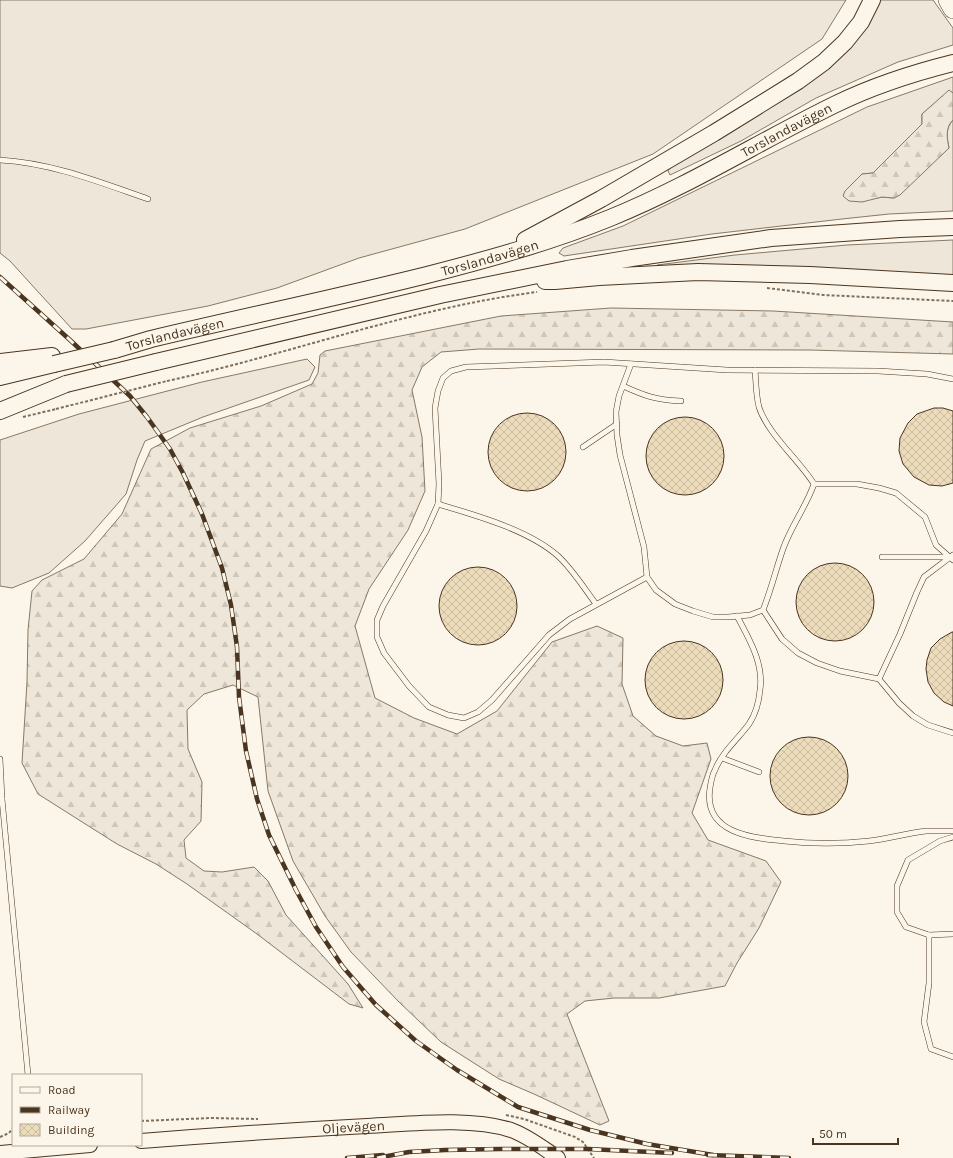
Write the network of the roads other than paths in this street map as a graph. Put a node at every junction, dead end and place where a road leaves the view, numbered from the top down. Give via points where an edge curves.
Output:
1 (872, 0) edge
2 (948, 0) edge
3 (953, 9) edge
4 (953, 63) edge
5 (0, 160) edge
6 (148, 199) dead end
7 (953, 227) edge
8 (491, 259) junction
9 (508, 280) junction
10 (953, 283) edge
11 (54, 360) junction
12 (0, 362) edge
13 (631, 364) junction
14 (755, 370) junction
15 (0, 377) edge
16 (953, 379) edge
17 (66, 384) junction
18 (622, 386) junction
19 (0, 400) edge
20 (681, 401) dead end
21 (0, 411) edge
22 (617, 424) junction
23 (583, 447) dead end
24 (814, 484) junction
25 (438, 504) junction
26 (882, 557) dead end
27 (952, 558) edge
28 (647, 577) junction
29 (596, 604) junction
30 (763, 610) junction
31 (738, 616) junction
32 (879, 679) junction
33 (953, 733) edge
34 (722, 758) junction
35 (0, 759) edge
36 (759, 772) dead end
37 (953, 831) edge
38 (953, 837) edge
39 (953, 934) edge
40 (929, 935) junction
41 (953, 1057) edge
42 (28, 1074) edge
43 (142, 1141) edge
44 (62, 1146) edge
45 (33, 1147) edge
46 (0, 1152) edge
47 (558, 1158) edge

1 - 8 main road via 861,22 845,42 798,81 601,199
2 - 3 highway
4 - 8 main road, Torslandavägen via 919,72 837,103 676,188 610,218
5 - 6 lane via 64,170
7 - 9 main road, Torslandavägen via 771,238 632,258
8 - 11 main road, Torslandavägen, bridge via 151,339 114,350
9 - 10 main road via 555,282 698,272
9 - 17 main road, Torslandavägen, bridge
11 - 12 main road
11 - 15 main road, Torslandavägen
13 - 14 lane
13 - 18 lane
13 - 25 lane via 577,362 466,366 451,371 443,378 435,408
14 - 16 lane via 878,371 926,374
14 - 24 lane via 759,407 766,422
17 - 19 main road, Torslandavägen
17 - 21 main road
18 - 20 lane via 643,396
18 - 22 lane via 616,412
22 - 23 lane
22 - 28 lane via 620,455 644,547
24 - 27 lane via 857,484 896,493 925,517 936,545
24 - 30 lane via 783,549
25 - 29 lane via 511,529 536,541 557,556
25 - 29 lane via 426,531 382,606 377,620 377,637 384,652 409,686 429,707 448,716 464,718 478,712 497,695 549,635
26 - 27 lane
27 - 32 lane via 924,577
28 - 29 lane
28 - 31 lane via 656,590 675,604 713,617
30 - 31 lane
30 - 32 lane via 782,640 804,656 840,671
31 - 34 lane via 762,675 756,708 750,723
32 - 33 lane via 914,716 928,725
34 - 36 lane
34 - 37 lane via 712,781 710,805 715,817 724,826 738,832 758,838 834,843 870,841 925,831
35 - 42 lane
38 - 40 lane via 940,841 908,860 897,886 897,912 906,927
39 - 40 lane
40 - 41 lane via 930,983 924,1022 931,1049
43 - 47 street, Oljevägen via 442,1122 489,1125 513,1130
44 - 45 street
45 - 46 street

